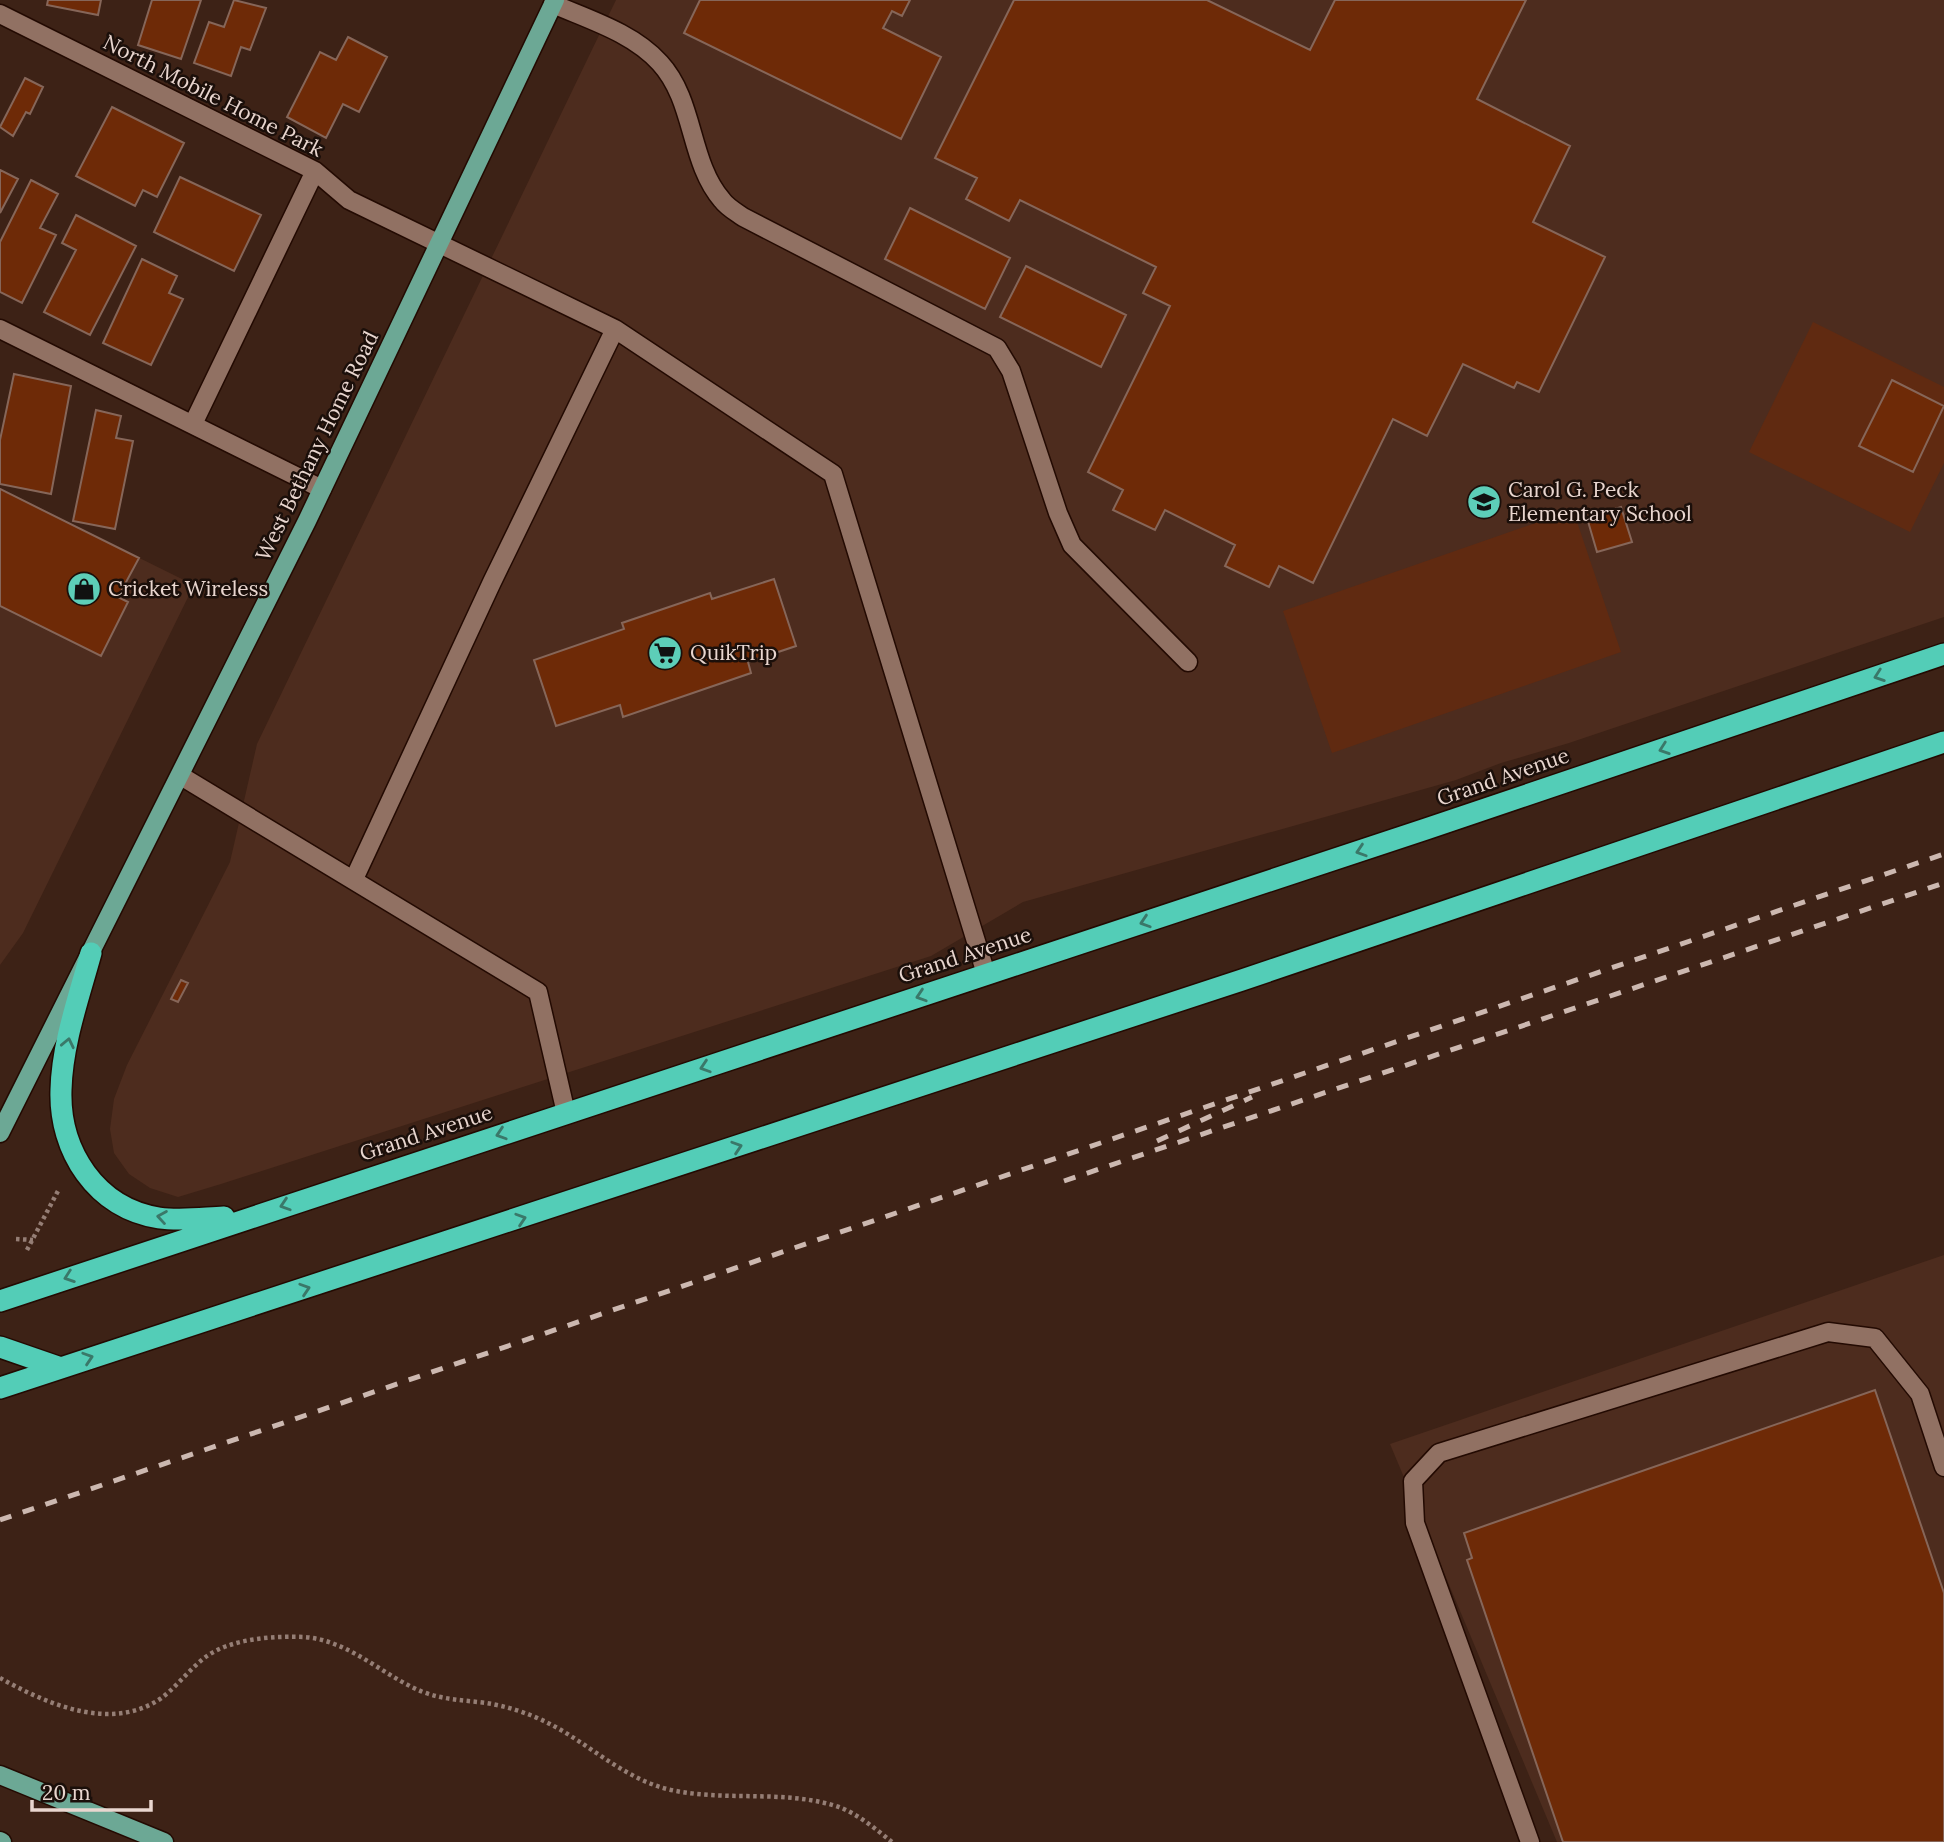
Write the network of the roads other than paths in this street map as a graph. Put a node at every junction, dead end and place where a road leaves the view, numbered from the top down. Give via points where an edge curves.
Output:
1 (554, 2) edge
2 (0, 15) edge
3 (315, 171) junction
4 (439, 242) junction
5 (0, 329) edge
6 (615, 329) junction
7 (193, 424) junction
8 (322, 489) junction
9 (1944, 654) edge
10 (1188, 662) dead end
11 (1944, 742) edge
12 (181, 776) junction
13 (354, 879) junction
14 (91, 953) junction
15 (986, 974) junction
16 (566, 1112) junction
17 (0, 1133) edge
18 (254, 1215) junction
19 (0, 1301) edge
20 (0, 1348) edge
21 (58, 1367) junction
22 (0, 1388) edge
23 (1944, 1467) edge
24 (0, 1775) edge
25 (164, 1842) edge
26 (1530, 1842) edge

1 - 4 main road, West Bethany Home Road
1 - 10 lane via 634,40 662,64 681,98 708,176 722,200 743,217 997,348 1011,371 1072,545
2 - 3 lane, North Mobile Home Park
3 - 4 lane, North Mobile Home Park via 349,200
3 - 7 lane
4 - 6 lane, North Mobile Home Park
4 - 8 main road, West Bethany Home Road
5 - 7 lane
6 - 13 lane
6 - 15 lane, North Mobile Home Park via 833,474
7 - 8 lane
8 - 12 main road, West Bethany Home Road
9 -> 15 highway, Grand Avenue
21 -> 11 highway via 446,1244
12 - 13 lane
12 - 14 main road, West Bethany Home Road
13 - 16 lane via 538,992
14 - 17 main road, West Bethany Home Road
18 -> 14 highway via 158,1218 112,1199 80,1168 61,1111 61,1087
15 -> 16 highway, Grand Avenue
16 -> 18 highway, Grand Avenue
18 -> 19 highway, Grand Avenue
20 - 21 highway
21 - 22 highway
23 - 26 lane via 1920,1394 1875,1338 1828,1332 1439,1453 1413,1481 1415,1523
24 - 25 main road

